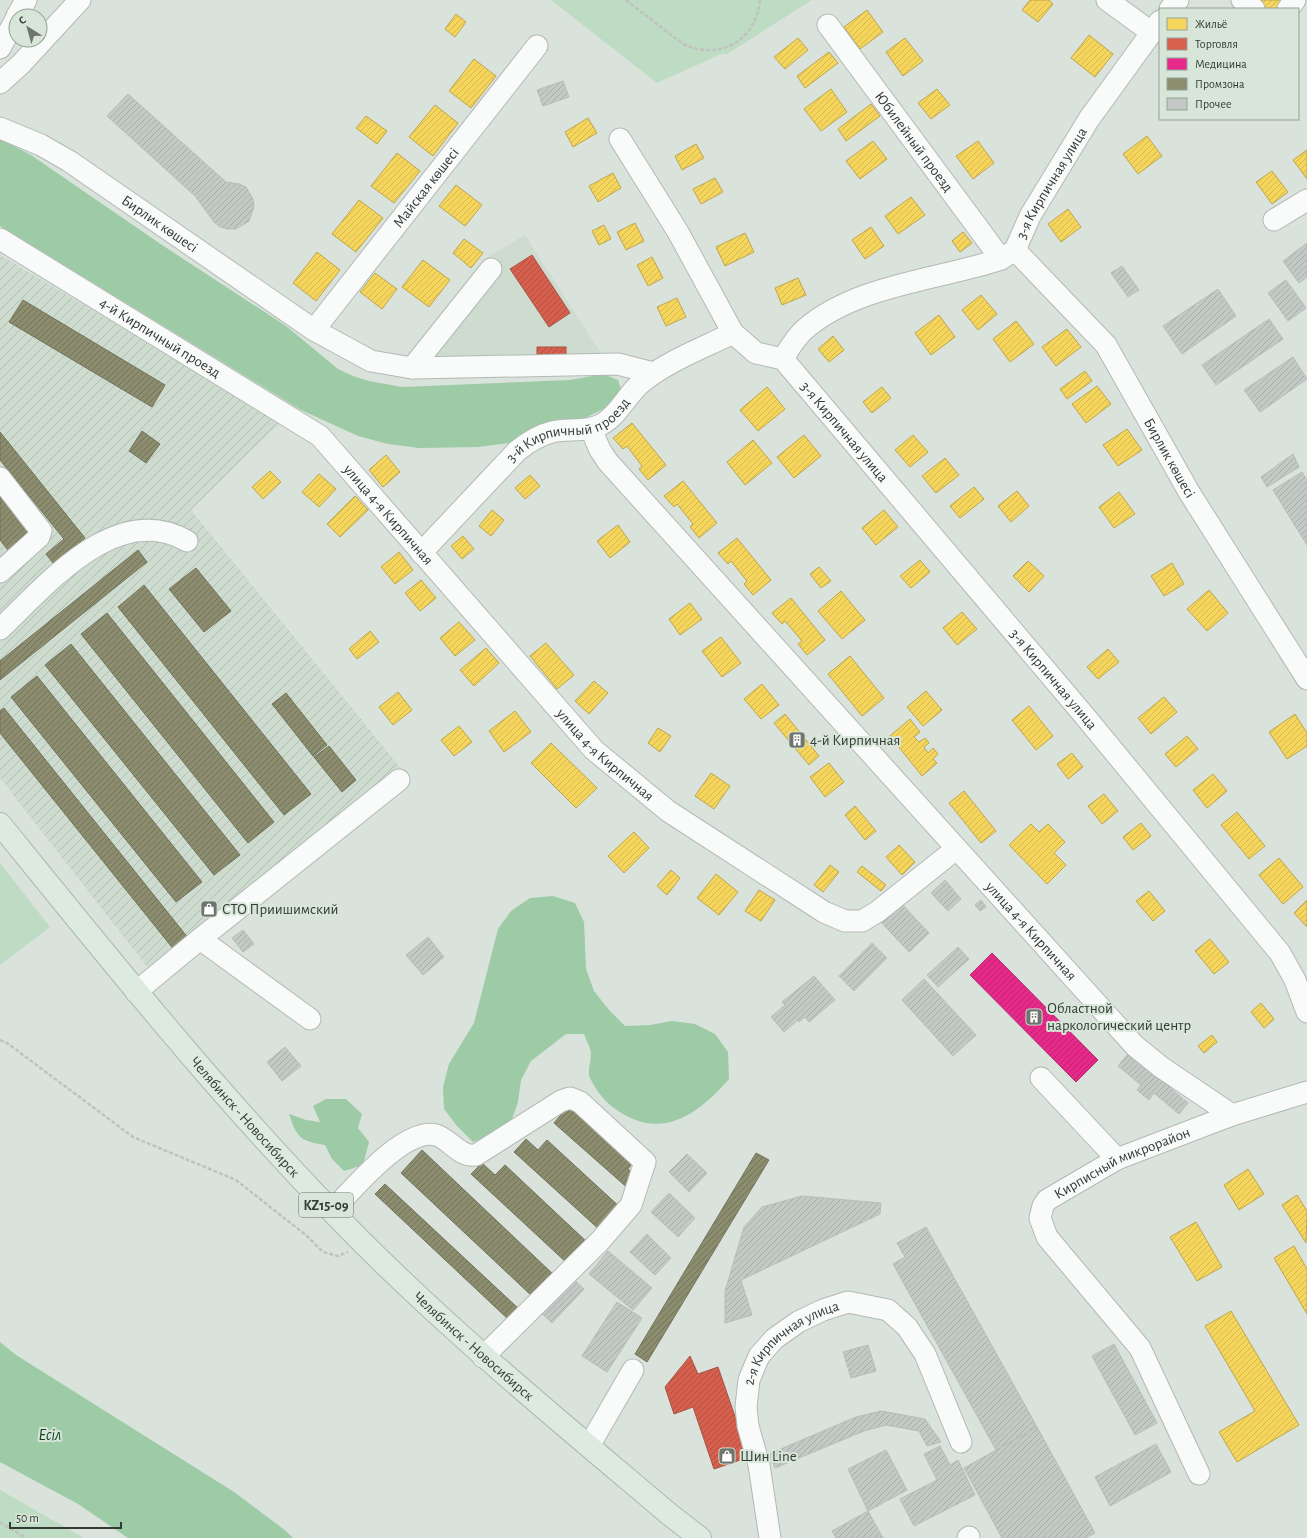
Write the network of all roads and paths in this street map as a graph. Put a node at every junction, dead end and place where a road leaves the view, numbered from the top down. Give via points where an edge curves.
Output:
1 (80, 0) edge
2 (626, 0) edge
3 (760, 0) edge
4 (1107, 0) edge
5 (1178, 0) edge
6 (1242, 0) edge
7 (1171, 8) edge
8 (1253, 8) edge
9 (828, 25) dead end
10 (1156, 27) edge
11 (8, 34) edge
12 (537, 46) dead end
13 (0, 48) edge
14 (0, 83) edge
15 (0, 128) edge
16 (620, 139) dead end
17 (1307, 200) edge
18 (1274, 220) dead end
19 (0, 239) edge
20 (1008, 255) junction
21 (491, 269) dead end
22 (314, 330) junction
23 (733, 333) junction
24 (783, 359) junction
25 (412, 368) junction
26 (653, 373) junction
27 (590, 429) junction
28 (320, 436) joint
29 (0, 478) edge
30 (187, 541) dead end
31 (421, 553) junction
32 (0, 572) edge
33 (0, 628) edge
34 (1307, 679) edge
35 (399, 780) dead end
36 (0, 824) edge
37 (956, 849) junction
38 (200, 939) junction
39 (136, 992) junction
40 (1305, 1001) edge
41 (310, 1019) dead end
42 (0, 1040) edge
43 (1041, 1078) dead end
44 (1307, 1092) edge
45 (1232, 1115) junction
46 (1117, 1160) junction
47 (332, 1211) junction
48 (362, 1242) junction
49 (483, 1357) junction
50 (633, 1370) dead end
51 (961, 1442) dead end
52 (589, 1446) junction
53 (1199, 1474) dead end
54 (0, 1522) edge
55 (26, 1538) edge
56 (700, 1538) edge
57 (770, 1538) edge

1 - 14 street
2 - 3 path via 682,44 709,51 727,47 745,36 756,18
4 - 10 street
5 - 7 street
6 - 8 street
9 - 20 street, Юбилейный проезд
10 - 20 street, 3-я Кирпичная улица via 1089,119
11 - 13 street
12 - 22 street, Майская көшесі
15 - 22 street, Бирлик көшесі via 41,145 69,161
16 - 23 street via 678,232
17 - 18 street
19 - 28 street, 4-й Кирпичный проезд
20 - 24 street via 870,294 837,309 803,330
20 - 34 street, Бирлик көшесі via 1106,345 1189,492
21 - 25 street
22 - 25 street, Бирлик көшесі via 371,361
23 - 24 street via 756,353
23 - 26 street, 3-й Кирпичный проезд
24 - 40 street, 3-я Кирпичная улица via 1083,714 1280,953
25 - 26 street, Бирлик көшесі via 601,363 618,364
26 - 27 street, 3-й Кирпичный проезд via 603,424
27 - 31 street, 3-й Кирпичный проезд via 551,432 524,445
27 - 37 street, улица 4-я Кирпичная via 608,462
28 - 31 street, улица 4-я Кирпичная
29 - 32 street via 41,531 39,537
30 - 33 street via 173,533 143,530 99,544 64,568
31 - 37 street, улица 4-я Кирпичная via 594,750 668,811 824,912 845,921 862,921 878,912
35 - 38 street
36 - 39 highway, Челябинск - Новосибирск / KZ15-09
37 - 45 street, улица 4-я Кирпичная via 1135,1046 1161,1067
38 - 39 street
38 - 41 street
39 - 47 highway, Челябинск - Новосибирск / KZ15-09 via 242,1114
42 - 48 path via 8,1043 133,1137 236,1180 307,1236 323,1252 338,1256 351,1251
43 - 46 street
44 - 45 street
45 - 46 street, Кирписный микрорайон
46 - 53 street, Кирписный микрорайон via 1047,1200 1040,1213 1041,1224 1047,1237 1140,1348
47 - 48 highway, Челябинск - Новосибирск / KZ15-09
47 - 49 street via 401,1144 436,1135 467,1155 476,1155 561,1101 570,1098 580,1102 645,1162 631,1205 600,1242
48 - 49 highway, Челябинск - Новосибирск / KZ15-09
49 - 52 highway, Челябинск - Новосибирск / KZ15-09
50 - 52 street
51 - 57 street, 2-я Кирпичная улица via 925,1354 907,1327 888,1310 848,1302 804,1319 774,1339 759,1356 749,1380 746,1407 748,1426 759,1465
52 - 56 highway, Челябинск - Новосибирск / KZ15-09
54 - 55 path

